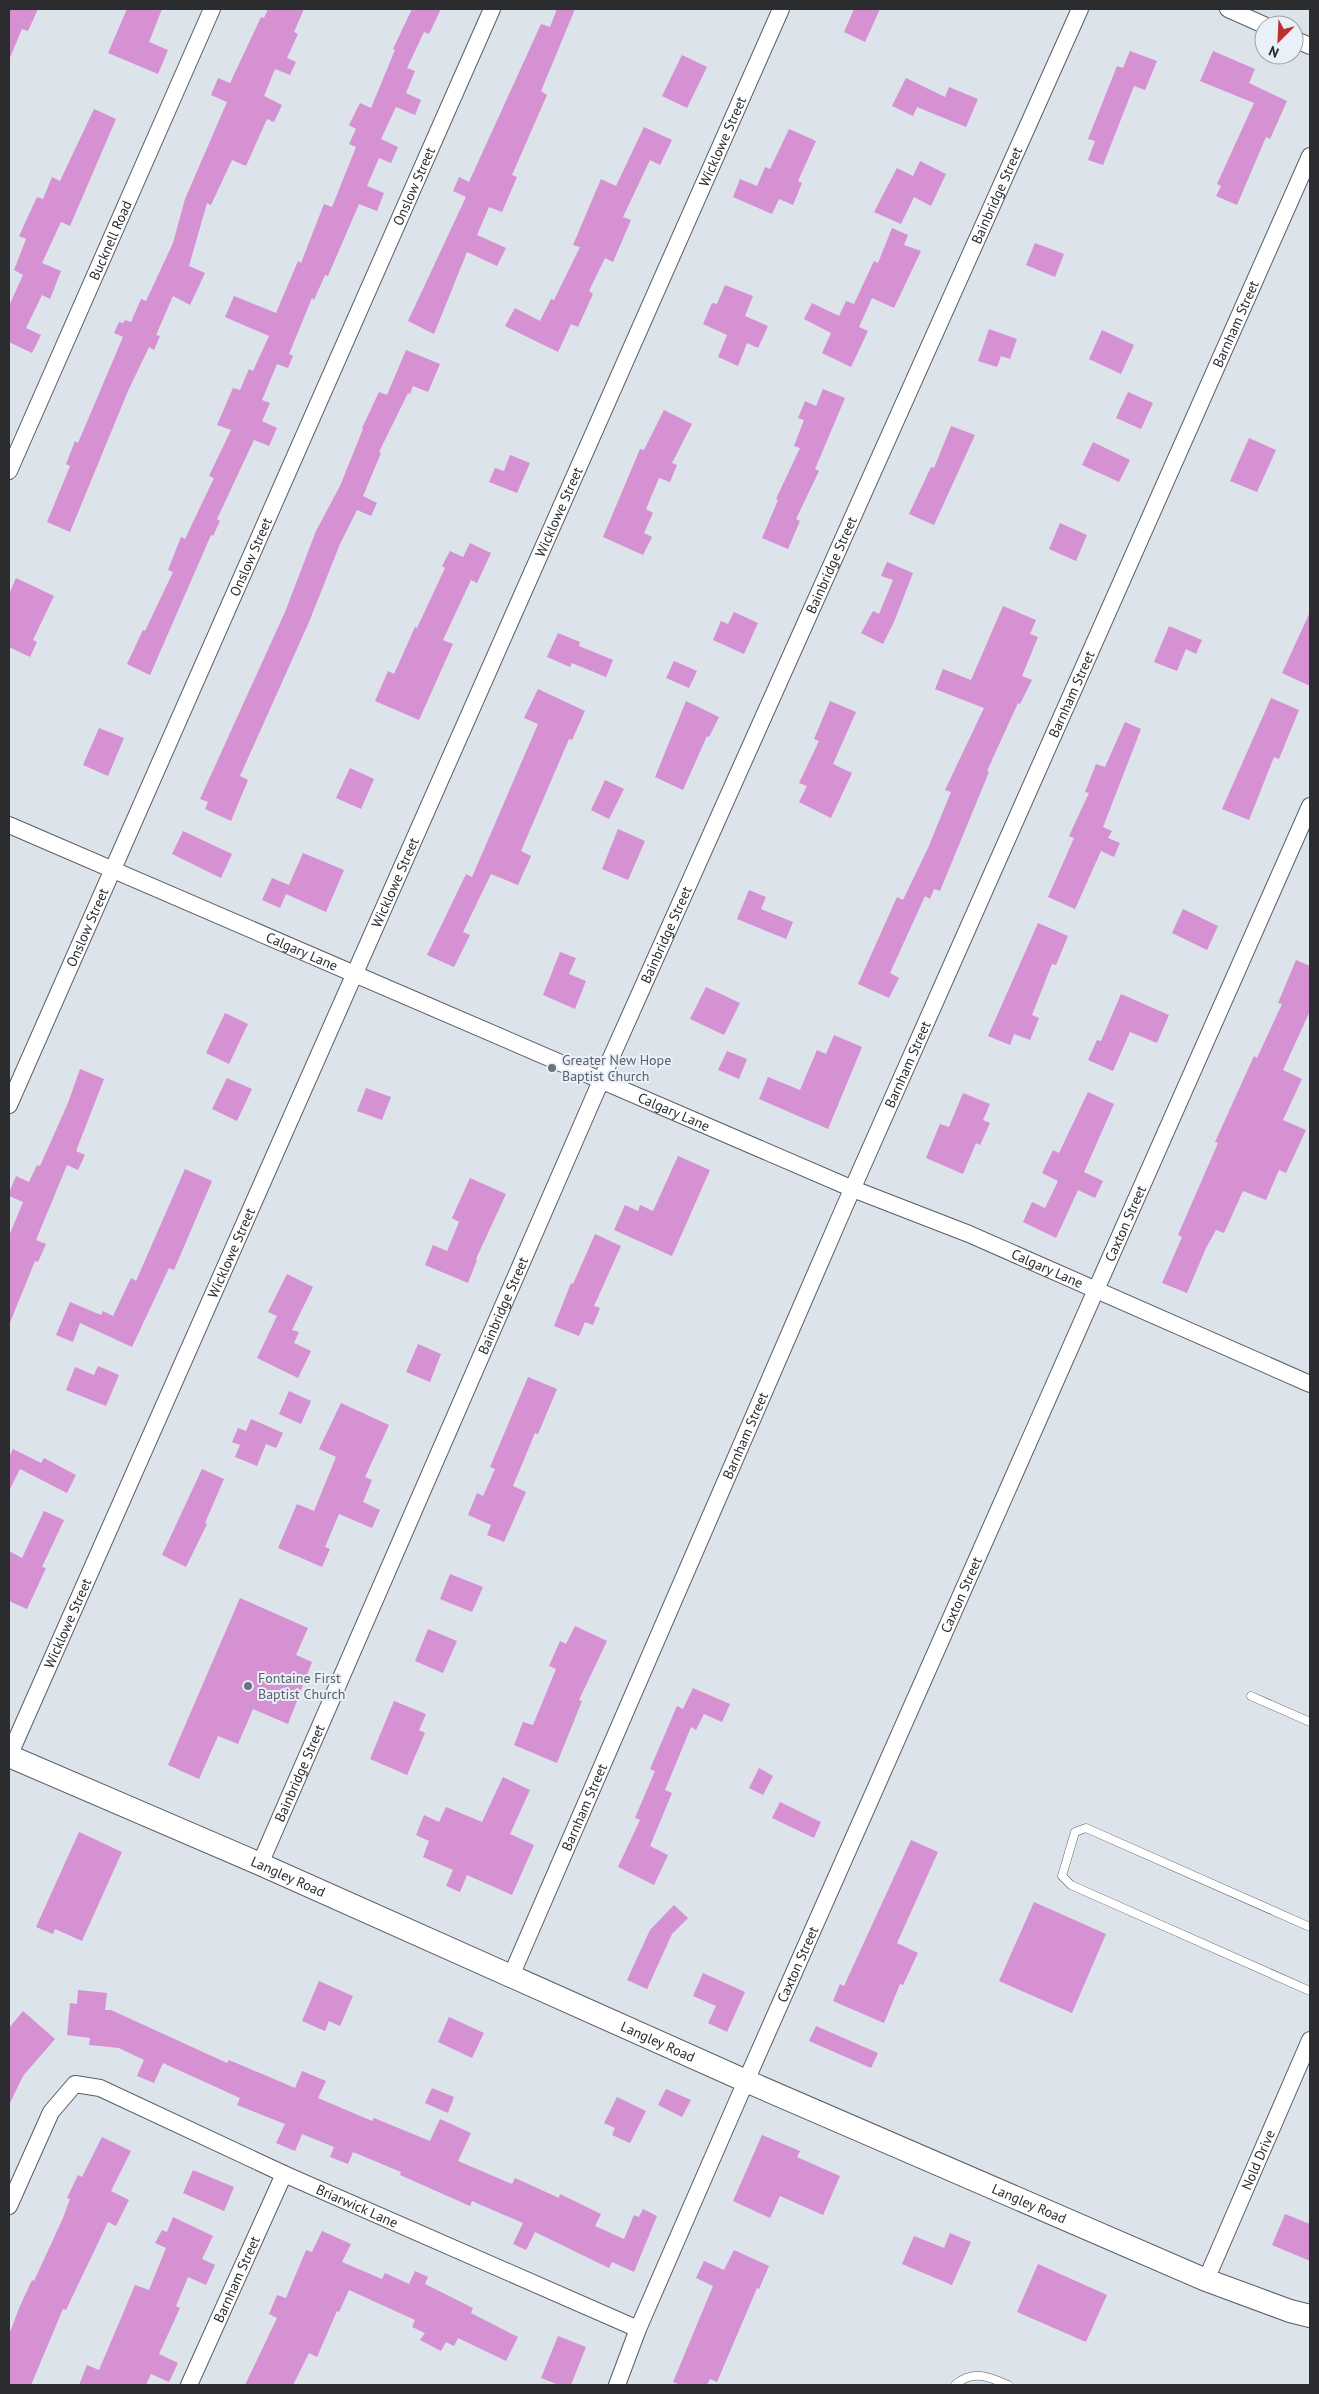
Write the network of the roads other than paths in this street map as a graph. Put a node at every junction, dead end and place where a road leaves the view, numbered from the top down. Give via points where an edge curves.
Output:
1 (212, 9) edge
2 (492, 9) edge
3 (781, 9) edge
4 (1080, 9) edge
5 (1228, 9) edge
6 (1254, 21) edge
7 (1310, 156) edge
8 (9, 471) edge
9 (1310, 806) edge
10 (9, 825) edge
11 (114, 870) junction
12 (354, 973) junction
13 (601, 1081) junction
14 (9, 1105) edge
15 (853, 1189) junction
16 (1095, 1290) junction
17 (1310, 1384) edge
18 (1251, 1696) dead end
19 (1310, 1722) edge
20 (9, 1756) edge
21 (260, 1864) junction
22 (1310, 1926) edge
23 (512, 1976) junction
24 (1310, 1991) edge
25 (1310, 2040) edge
26 (746, 2081) junction
27 (284, 2174) junction
28 (9, 2206) edge
29 (1206, 2280) junction
30 (1310, 2316) edge
31 (638, 2328) junction
32 (189, 2385) edge
33 (617, 2385) edge
34 (955, 2385) edge
35 (1008, 2385) edge

1 - 8 street, Bucknell Road
2 - 11 street, Onslow Street
3 - 12 street, Wicklowe Street
4 - 13 street, Bainbridge Street
5 - 6 street
7 - 15 street, Barnham Street
9 - 16 street, Caxton Street
10 - 11 street, Calgary Lane
11 - 12 street, Calgary Lane
11 - 14 street, Onslow Street
12 - 13 street, Calgary Lane
12 - 20 street, Wicklowe Street
13 - 15 street, Calgary Lane
13 - 21 street, Bainbridge Street
15 - 16 street, Calgary Lane via 969,1234
15 - 23 street, Barnham Street
16 - 17 street, Calgary Lane
16 - 26 street, Caxton Street
18 - 19 lane
20 - 21 street, Langley Road
21 - 23 street, Langley Road
22 - 24 lane via 1086,1828 1075,1832 1068,1850 1062,1876 1071,1885
23 - 26 street, Langley Road
25 - 29 street, Nold Drive
26 - 29 street, Langley Road
26 - 31 street, Caxton Street
27 - 28 street, Briarwick Lane via 100,2088 75,2084 51,2112
27 - 31 street, Briarwick Lane
27 - 32 street, Barnham Street
29 - 30 street, Langley Road via 1290,2312
31 - 33 street, Caxton Street
34 - 35 lane via 960,2380 984,2375

